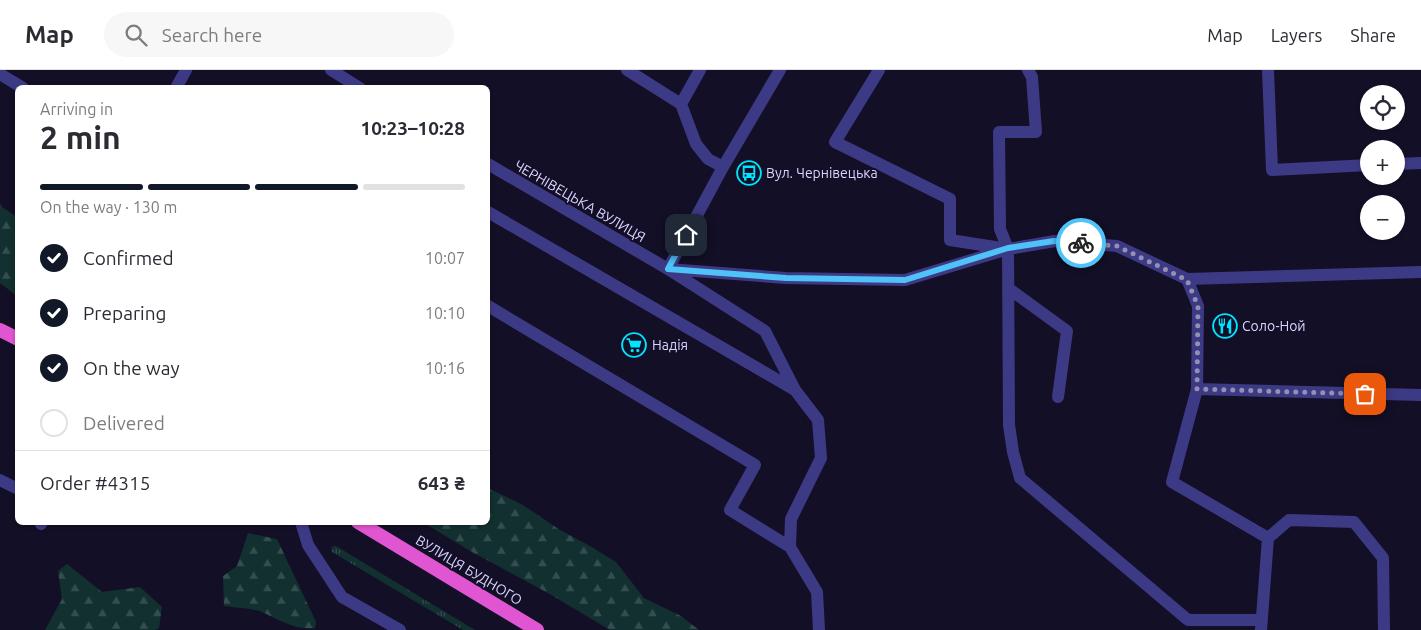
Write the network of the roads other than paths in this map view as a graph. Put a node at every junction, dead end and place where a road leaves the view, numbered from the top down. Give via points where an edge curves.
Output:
1 (186, 70) edge
2 (331, 70) edge
3 (627, 70) edge
4 (700, 70) edge
5 (780, 70) edge
6 (879, 70) edge
7 (1028, 70) edge
8 (1268, 70) edge
9 (0, 74) edge
10 (18, 85) edge
11 (178, 85) edge
12 (355, 85) edge
13 (681, 104) junction
14 (1421, 163) edge
15 (1405, 164) edge
16 (490, 165) edge
17 (1360, 165) edge
18 (723, 167) junction
19 (490, 213) edge
20 (1008, 248) junction
21 (668, 269) junction
22 (1421, 272) edge
23 (1187, 280) junction
24 (1008, 288) junction
25 (490, 307) edge
26 (0, 330) edge
27 (15, 338) edge
28 (1197, 389) junction
29 (795, 390) junction
30 (1421, 395) edge
31 (1058, 397) dead end
32 (0, 480) edge
33 (15, 488) edge
34 (302, 525) edge
35 (363, 525) edge
36 (1268, 538) junction
37 (790, 547) junction
38 (1262, 625) edge
39 (400, 630) edge
40 (537, 630) edge
41 (818, 630) edge
42 (1384, 630) edge

1 - 11 street
2 - 12 street
3 - 13 street
4 - 13 street
5 - 18 street
6 - 20 street via 835,142 950,199 950,240
7 - 20 street via 1032,77 1036,132 999,132 1000,229
8 - 17 street via 1272,170
9 - 10 street
13 - 18 street via 696,144 708,159
14 - 15 street
16 - 21 street, ЧЕРНІВЕЦЬКА ВУЛИЦЯ
18 - 21 street
19 - 29 street
20 - 21 street via 905,280 786,278
20 - 23 street via 1054,241 1117,246
20 - 24 street
21 - 29 street, ЧЕРНІВЕЦЬКА ВУЛИЦЯ via 765,331
22 - 23 street
23 - 28 street via 1198,306
24 - 31 street via 1067,331
24 - 38 street via 1009,425 1020,478 1188,620
25 - 37 street via 754,465 730,510
26 - 27 highway
28 - 30 street
28 - 36 street via 1172,482
29 - 37 street via 818,420 821,458 791,520
32 - 33 street
34 - 39 street via 308,545 342,597
35 - 40 highway, ВУЛИЦЯ БУДНОГО
36 - 38 street
36 - 42 street via 1289,520 1354,522 1383,558
37 - 41 street via 817,592

